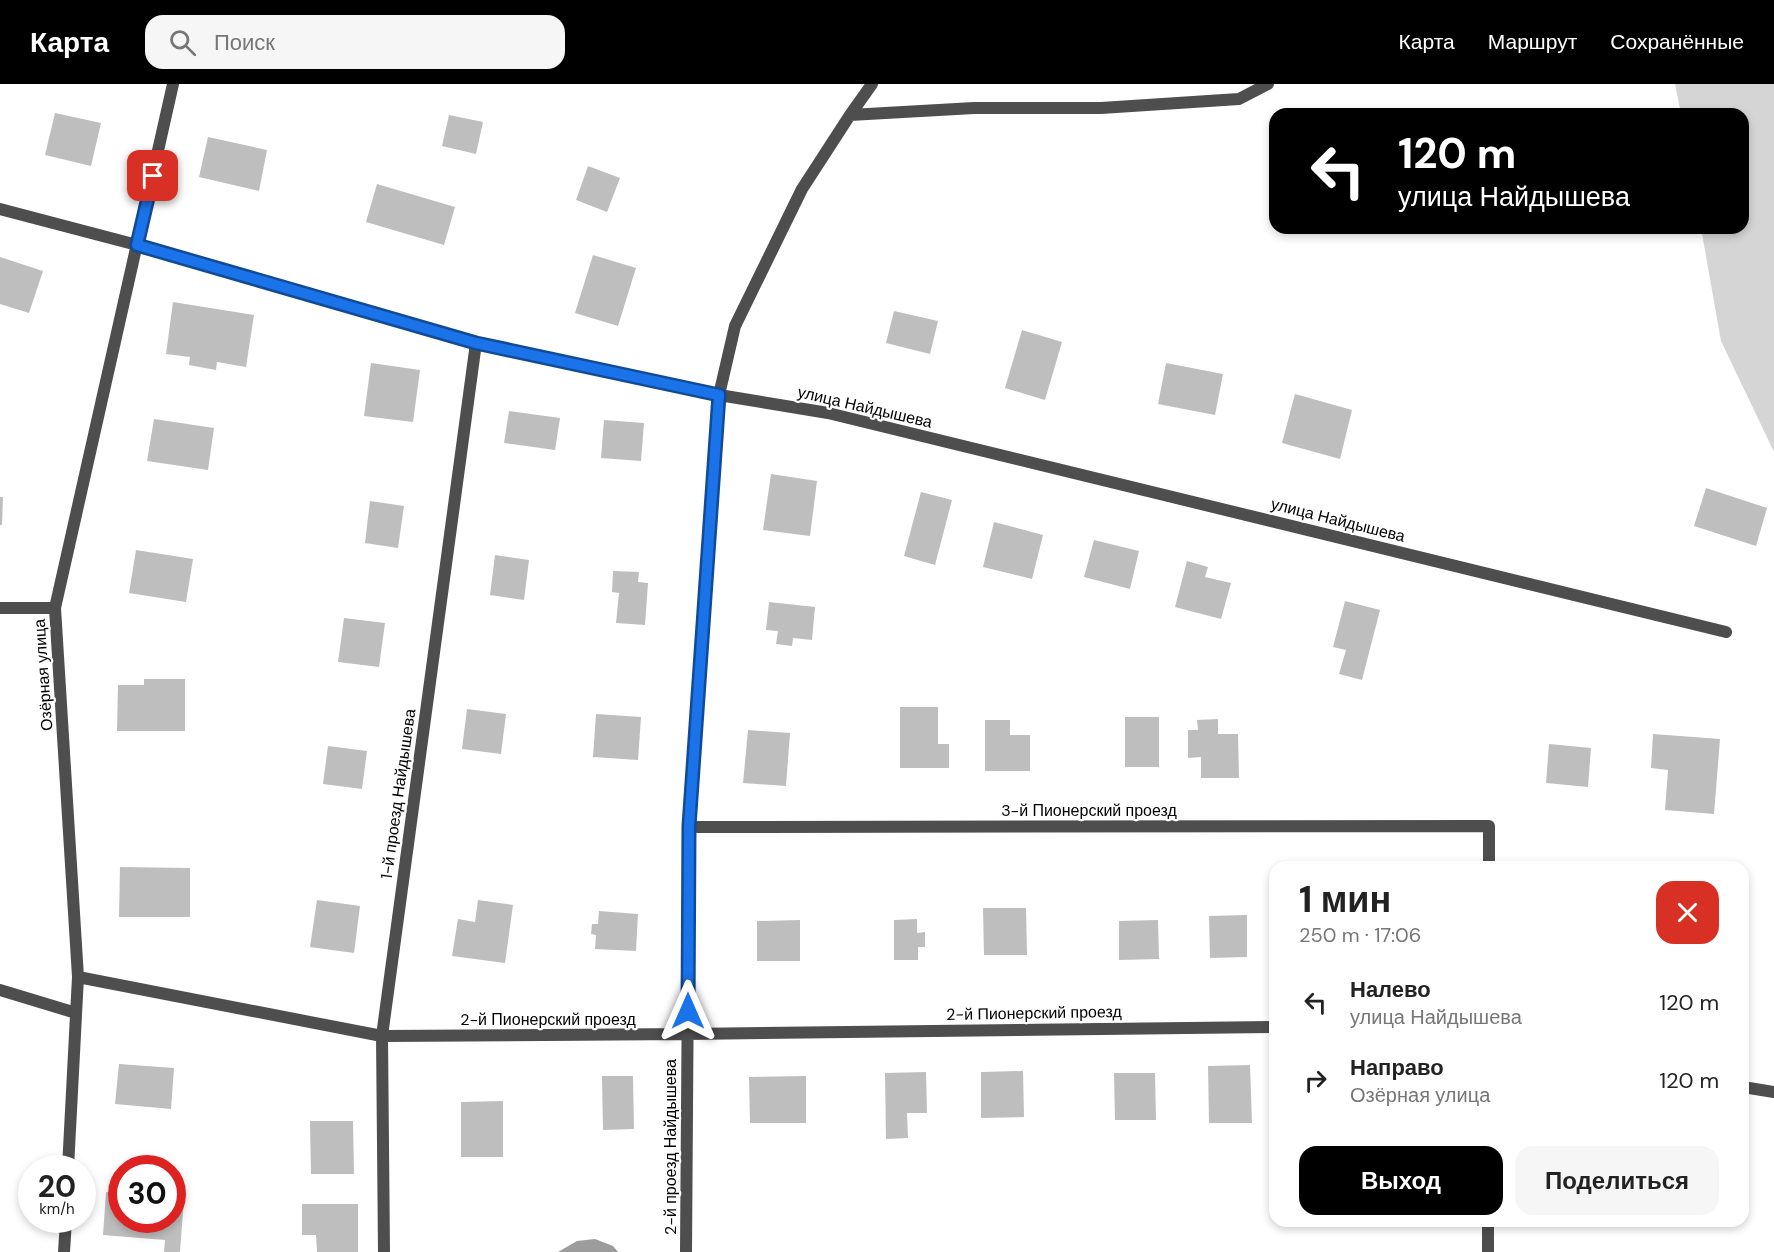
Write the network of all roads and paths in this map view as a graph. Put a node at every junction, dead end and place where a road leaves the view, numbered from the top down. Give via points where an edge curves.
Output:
1 (173, 84) edge
2 (872, 84) edge
3 (1268, 84) edge
4 (850, 115) junction
5 (0, 209) edge
6 (137, 245) junction
7 (476, 343) junction
8 (719, 395) junction
9 (0, 608) edge
10 (56, 608) junction
11 (1726, 632) dead end
12 (689, 826) junction
13 (1489, 861) edge
14 (78, 977) junction
15 (0, 990) edge
16 (76, 1013) junction
17 (1269, 1027) edge
18 (687, 1035) junction
19 (382, 1036) junction
20 (1749, 1088) edge
21 (1774, 1092) edge
22 (69, 1155) edge
23 (1488, 1227) edge
24 (65, 1233) edge
25 (64, 1252) edge
26 (384, 1252) edge
27 (686, 1252) edge
28 (1488, 1252) edge

1 - 6 street, Озёрная улица
2 - 4 street, 2-й проезд Найдышева
3 - 4 street via 1239,99 1101,108 974,108
4 - 8 street, 2-й проезд Найдышева via 802,189 735,326
5 - 6 street, улица Найдышева
6 - 7 street, улица Найдышева
6 - 10 street, Озёрная улица
7 - 8 street, улица Найдышева
7 - 19 street, 1-й проезд Найдышева
8 - 11 street, улица Найдышева via 828,413
8 - 12 street, 2-й проезд Найдышева
9 - 10 street
10 - 14 street, Озёрная улица
12 - 13 street, 3-й Пионерский проезд via 1489,826
12 - 18 street, 2-й проезд Найдышева
14 - 16 street, Озёрная улица
14 - 19 street, 2-й Пионерский проезд
15 - 16 street
16 - 22 street, Озёрная улица
17 - 18 street, 2-й Пионерский проезд
18 - 19 street, 2-й Пионерский проезд
18 - 27 street, 2-й проезд Найдышева
19 - 26 street, 1-й проезд Найдышева
20 - 21 street
23 - 28 street
24 - 25 street

